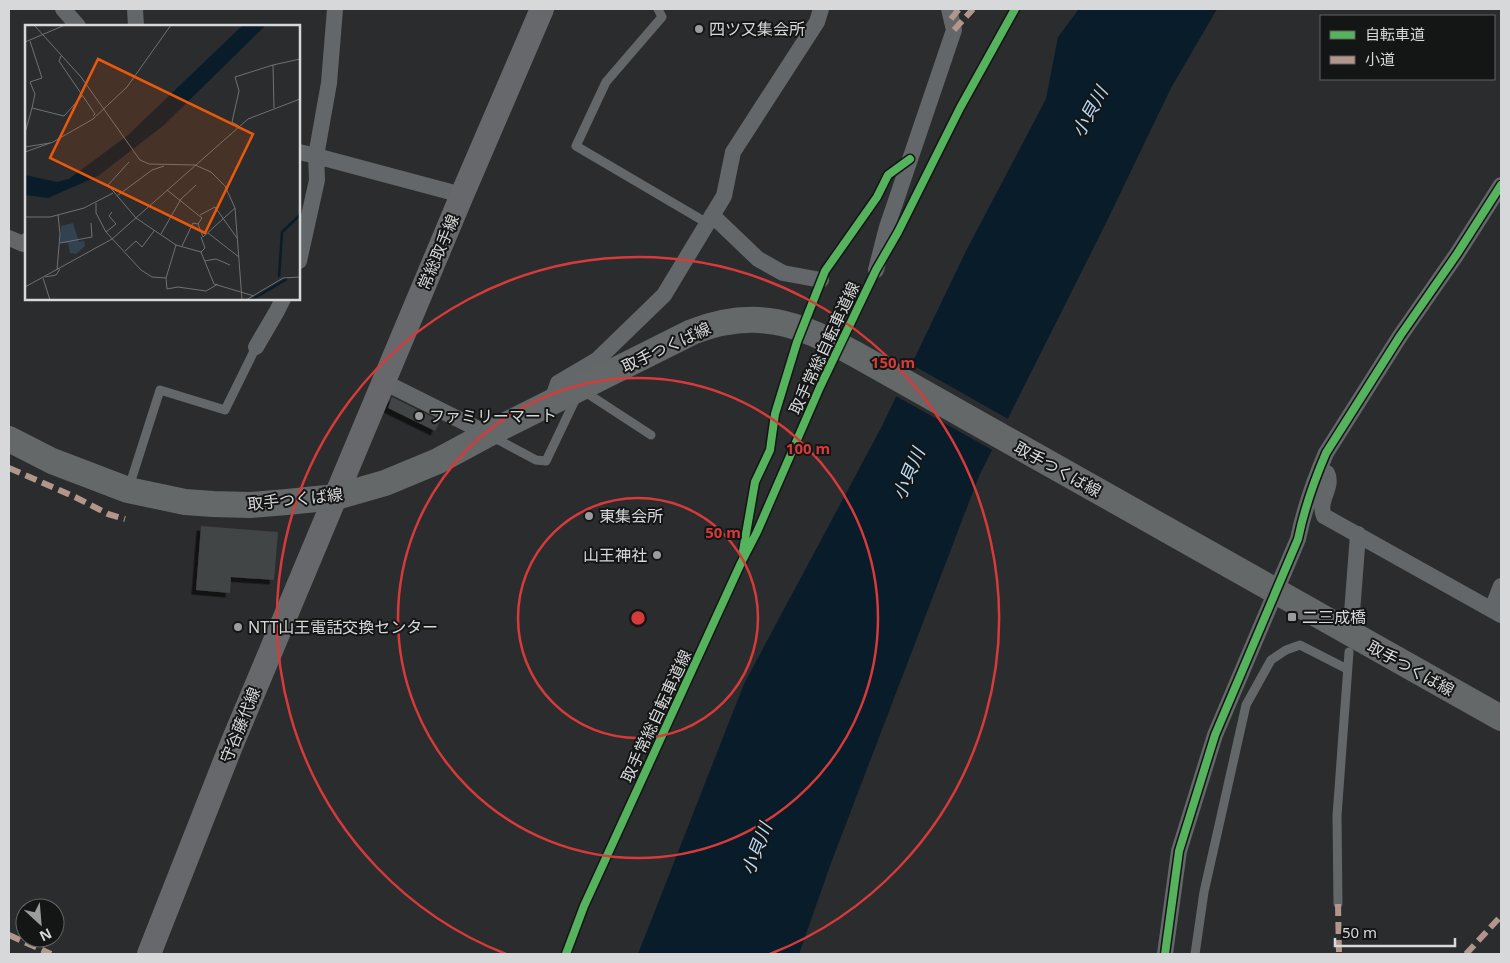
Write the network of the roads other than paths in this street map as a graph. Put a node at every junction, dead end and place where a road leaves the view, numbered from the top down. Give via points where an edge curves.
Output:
1 (63, 9) edge
2 (135, 9) edge
3 (335, 9) edge
4 (542, 9) edge
5 (658, 9) edge
6 (821, 9) edge
7 (949, 9) edge
8 (77, 25) edge
9 (136, 25) edge
10 (300, 152) edge
11 (316, 156) junction
12 (1501, 185) edge
13 (462, 195) junction
14 (710, 219) junction
15 (9, 238) edge
16 (25, 242) edge
17 (300, 256) edge
18 (876, 270) dead end
19 (821, 280) dead end
20 (282, 300) edge
21 (256, 347) joint
22 (384, 382) junction
23 (580, 388) junction
24 (551, 403) junction
25 (488, 434) junction
26 (651, 435) dead end
27 (9, 439) edge
28 (1319, 470) junction
29 (128, 490) junction
30 (336, 497) junction
31 (1358, 534) junction
32 (1501, 586) edge
33 (1269, 588) junction
34 (1497, 612) edge
35 (1352, 613) dead end
36 (1349, 652) dead end
37 (1347, 669) junction
38 (1501, 718) edge
39 (1338, 904) dead end
40 (149, 954) edge
41 (1165, 954) edge
42 (1195, 954) edge

1 - 8 street
2 - 9 street
3 - 11 street via 329,83
4 - 13 main road, 常総取手線
5 - 14 lane via 662,17 606,82 576,146
6 - 14 street via 817,22 733,152 724,196
7 - 18 street via 954,30
10 - 11 street
11 - 13 street
11 - 17 street via 317,180
12 - 28 street via 1395,344
13 - 22 main road, 常総取手線
14 - 19 street via 758,259 783,273
14 - 24 street via 664,295 597,360 558,383
15 - 16 street
20 - 21 street
21 - 29 lane via 225,410 160,390
22 - 25 street
22 - 30 main road, 常総取手線
23 - 24 main road, 取手つくば線
23 - 25 lane via 546,461 536,460
23 - 26 lane
23 - 33 main road, 取手つくば線 via 679,338 726,321 747,319 792,325 855,354
24 - 25 main road, 取手つくば線
25 - 30 main road, 取手つくば線 via 400,477
27 - 29 main road, 取手つくば線 via 52,461
28 - 31 street via 1329,477 1322,501 1324,516
28 - 33 street via 1298,539
29 - 30 main road, 取手つくば線 via 185,502 213,504 274,504
30 - 40 main road, 守谷藤代線 via 231,746
31 - 34 street
31 - 35 street
32 - 34 street
33 - 38 main road, 取手つくば線
33 - 41 street via 1215,736 1179,851
36 - 37 lane
37 - 39 lane via 1337,816
37 - 42 lane via 1300,645 1271,660 1246,705 1204,892

